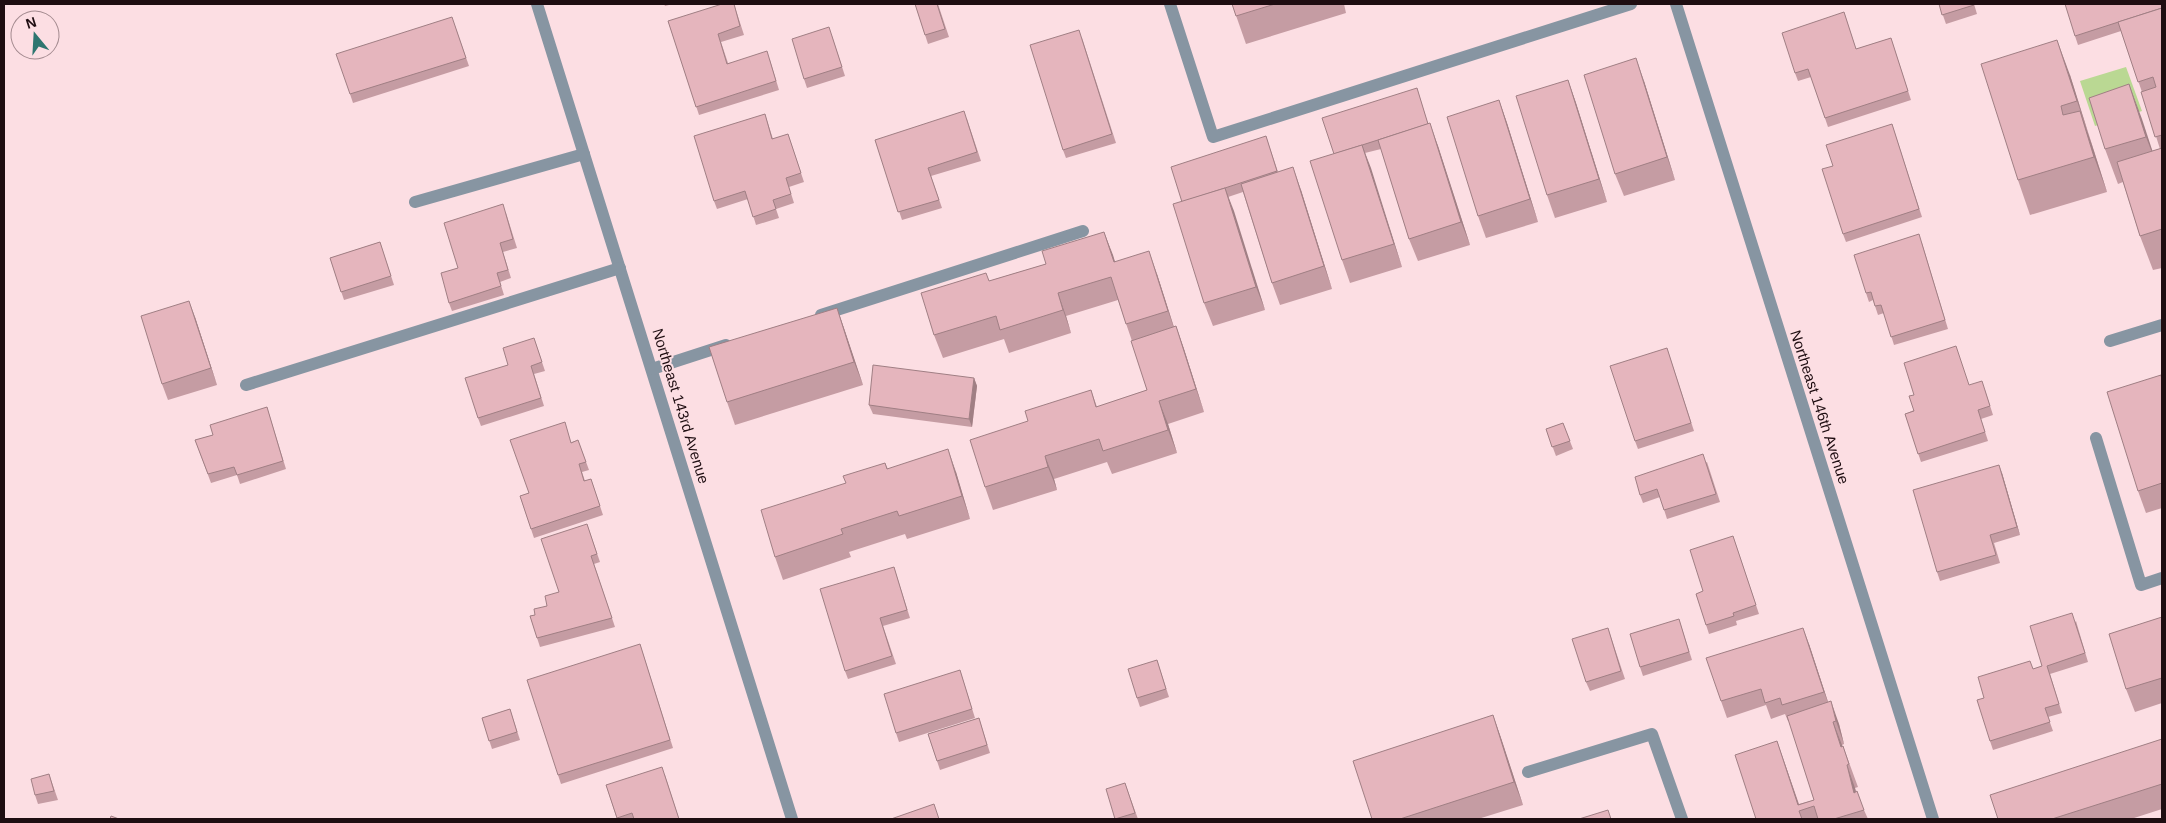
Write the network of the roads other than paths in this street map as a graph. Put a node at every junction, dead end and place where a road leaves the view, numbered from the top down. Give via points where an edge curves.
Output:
1 (537, 4) edge
2 (1170, 4) edge
3 (1631, 4) edge
4 (1676, 4) edge
5 (584, 154) junction
6 (415, 202) dead end
7 (1083, 231) dead end
8 (620, 268) junction
9 (811, 318) edge
10 (2162, 325) edge
11 (2110, 341) dead end
12 (736, 342) edge
13 (652, 369) junction
14 (246, 386) dead end
15 (2096, 438) dead end
16 (2162, 578) edge
17 (1528, 772) dead end
18 (792, 819) edge
19 (1682, 819) edge
20 (1933, 819) edge

1 - 5 street, Northeast 143rd Avenue
2 - 3 street via 1212,137
4 - 20 street, Northeast 146th Avenue
5 - 6 street
5 - 8 street, Northeast 143rd Avenue
7 - 9 street
8 - 13 street, Northeast 143rd Avenue
8 - 14 street
10 - 11 street
12 - 13 street
13 - 18 street, Northeast 143rd Avenue
15 - 16 street via 2141,585
17 - 19 street via 1652,734

